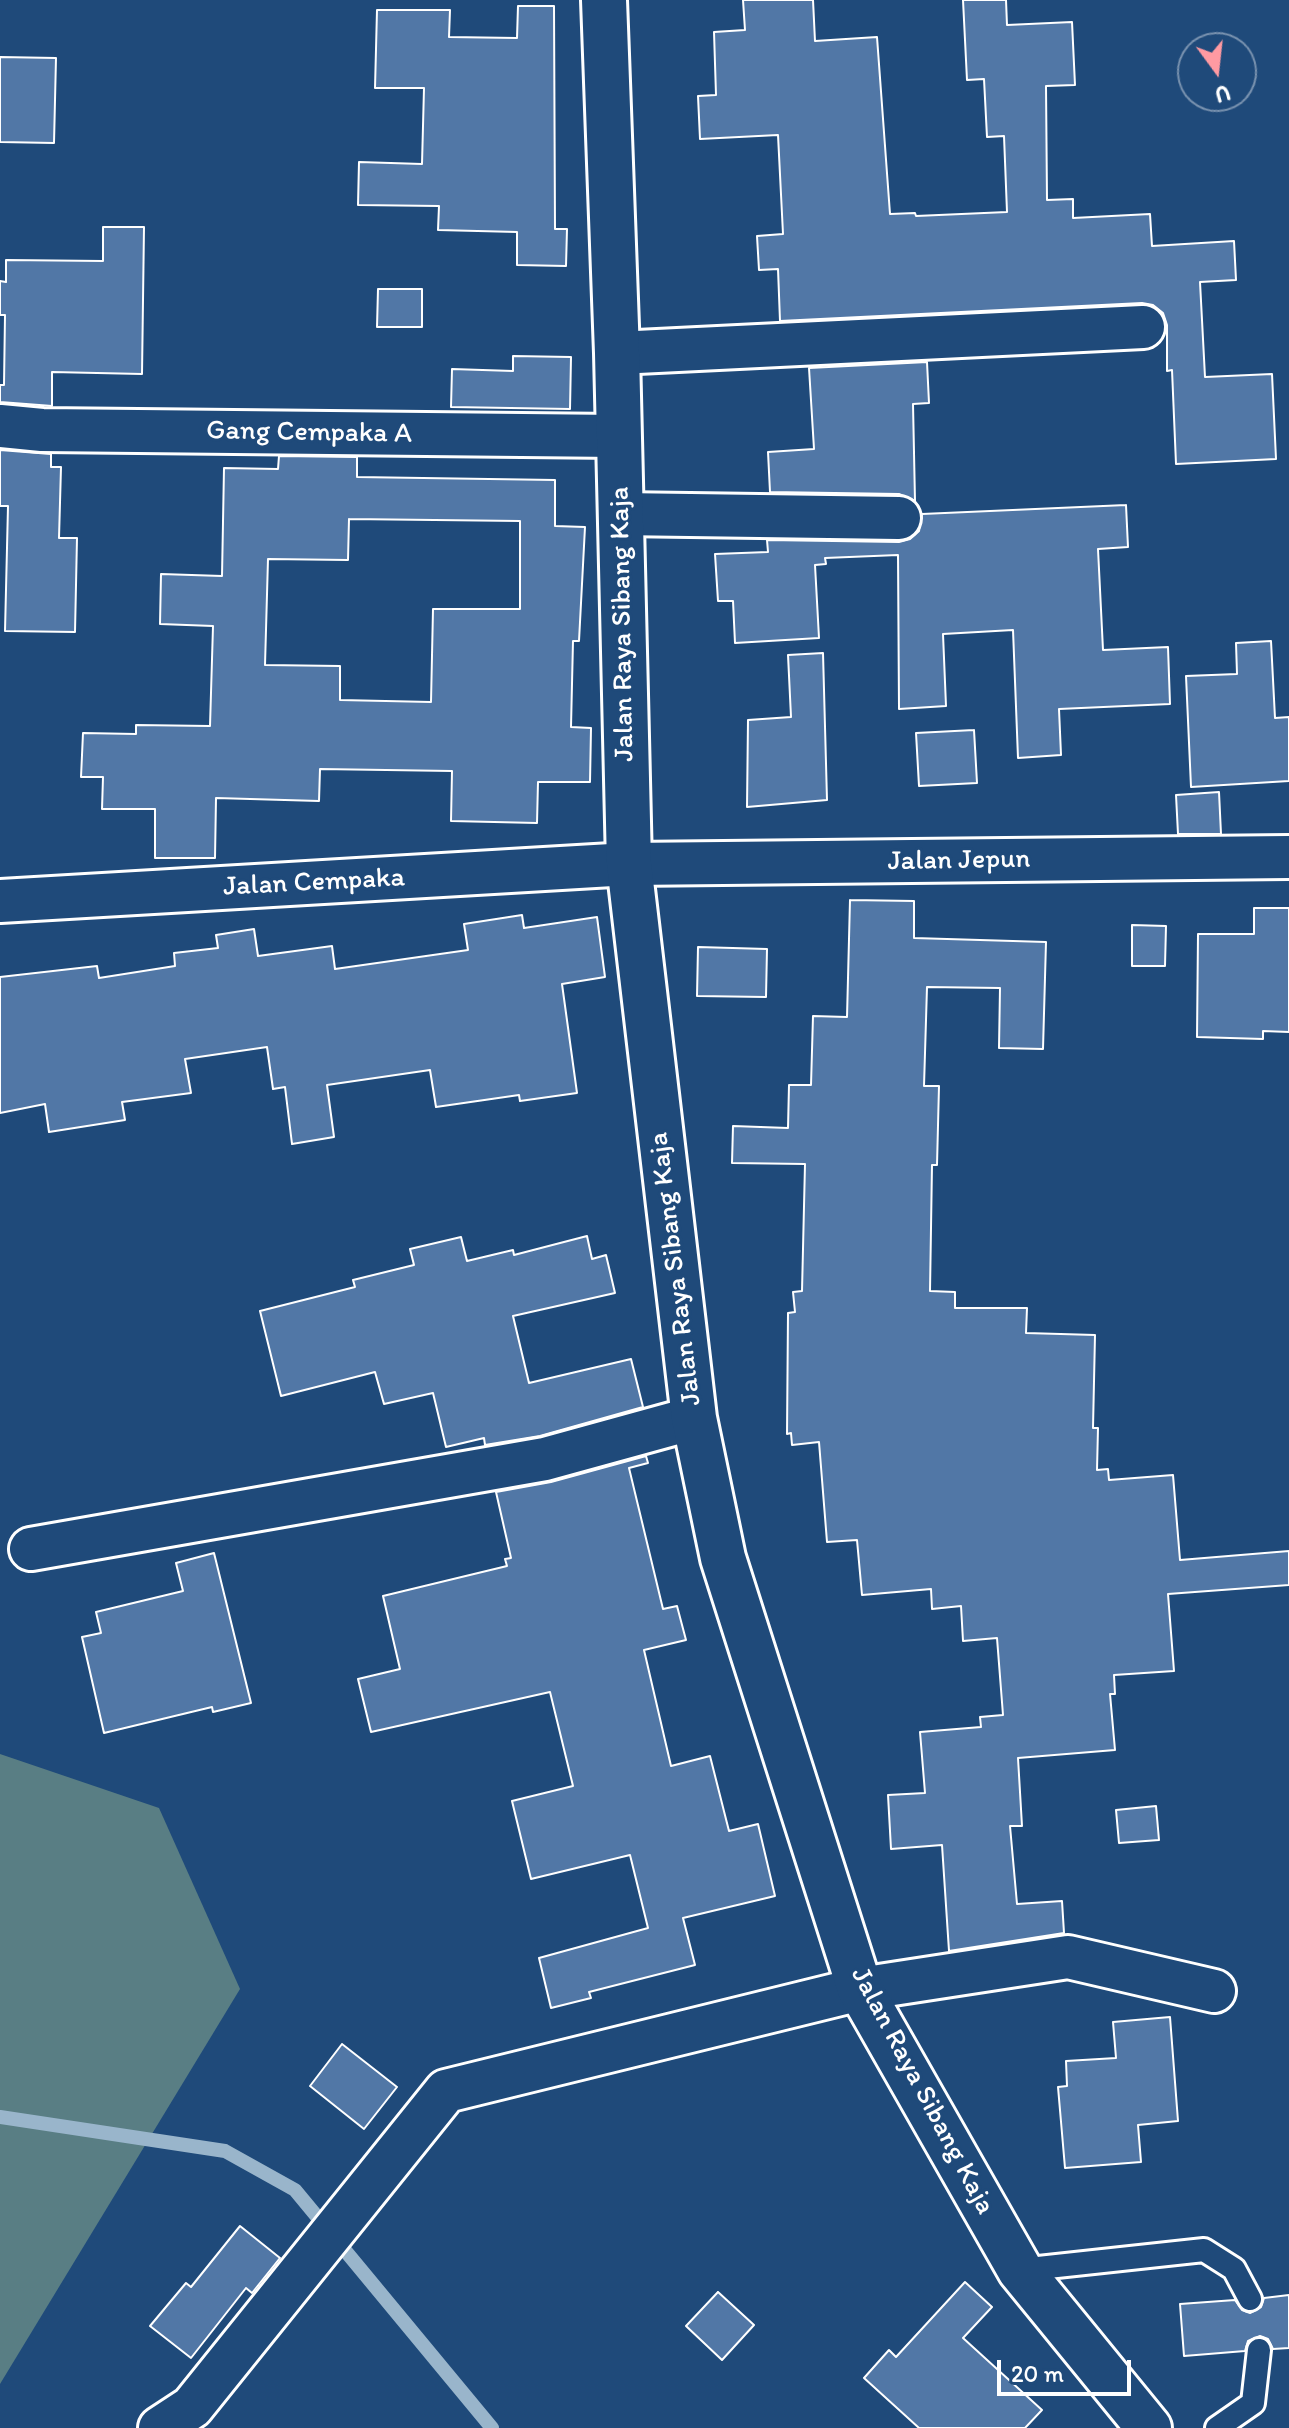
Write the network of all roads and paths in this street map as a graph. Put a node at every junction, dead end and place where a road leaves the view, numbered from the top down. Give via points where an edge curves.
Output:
1 (604, 0) edge
2 (1143, 327) dead end
3 (617, 353) junction
4 (0, 426) edge
5 (618, 436) junction
6 (620, 514) junction
7 (899, 518) dead end
8 (1289, 857) edge
9 (629, 864) junction
10 (0, 901) edge
11 (694, 1418) junction
12 (31, 1549) dead end
13 (860, 1989) junction
14 (1214, 1991) dead end
15 (1020, 2270) junction
16 (1250, 2299) dead end
17 (1259, 2350) dead end
18 (160, 2428) edge
19 (1149, 2428) edge
20 (1217, 2428) edge

1 - 3 main road, Jalan Raya Sibang Kaja
2 - 3 street
3 - 5 main road, Jalan Raya Sibang Kaja
4 - 5 street, Gang Cempaka A
5 - 6 main road, Jalan Raya Sibang Kaja
6 - 7 street
6 - 9 main road, Jalan Raya Sibang Kaja
8 - 9 street, Jalan Jepun
9 - 10 street, Jalan Cempaka
9 - 11 main road, Jalan Raya Sibang Kaja
11 - 12 street via 545,1459
11 - 13 main road, Jalan Raya Sibang Kaja via 723,1558
13 - 14 street via 1068,1957
13 - 15 main road, Jalan Raya Sibang Kaja
13 - 18 street via 446,2091 192,2407
15 - 16 lane via 1204,2250 1234,2269
15 - 19 main road, Jalan Raya Sibang Kaja
17 - 20 lane via 1253,2403

